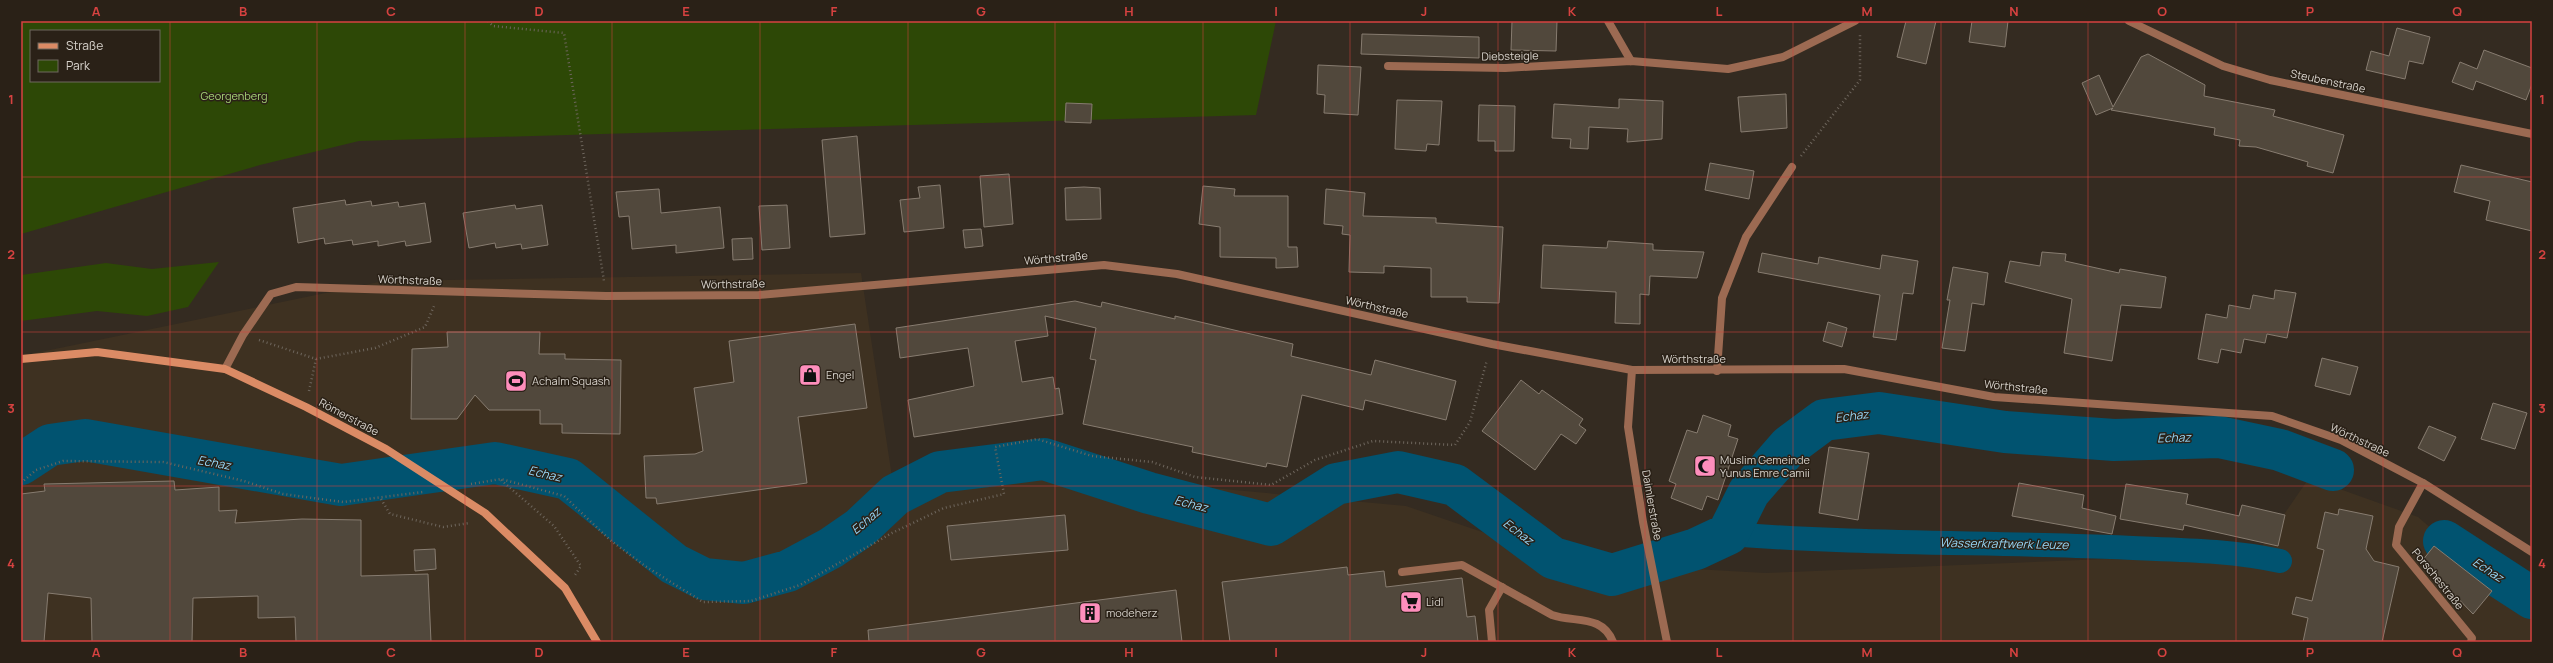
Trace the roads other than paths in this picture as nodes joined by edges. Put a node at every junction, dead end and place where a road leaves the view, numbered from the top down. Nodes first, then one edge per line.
1 (1608, 21) edge
2 (2129, 21) edge
3 (1858, 25) edge
4 (1631, 61) junction
5 (1388, 66) dead end
6 (2532, 134) edge
7 (1792, 167) road end
8 (21, 359) edge
9 (225, 369) junction
10 (1632, 370) junction
11 (1717, 371) junction
12 (2422, 486) junction
13 (2532, 552) edge
14 (1402, 572) dead end
15 (1502, 587) junction
16 (2473, 641) edge
17 (597, 642) edge
18 (1492, 642) edge
19 (1613, 642) edge
20 (1667, 642) edge

1 - 4 street
2 - 6 street, Steubenstraße
3 - 4 street, Diebsteigle
4 - 5 street, Diebsteigle
7 - 11 street
8 - 9 main road, Römerstraße
9 - 10 street, Wörthstraße
9 - 17 main road, Römerstraße
10 - 11 street, Wörthstraße
10 - 20 street, Daimlerstraße
11 - 12 street, Wörthstraße
12 - 13 street, Wörthstraße
12 - 16 street, Porschestraße
14 - 15 street
15 - 18 street
15 - 19 street

